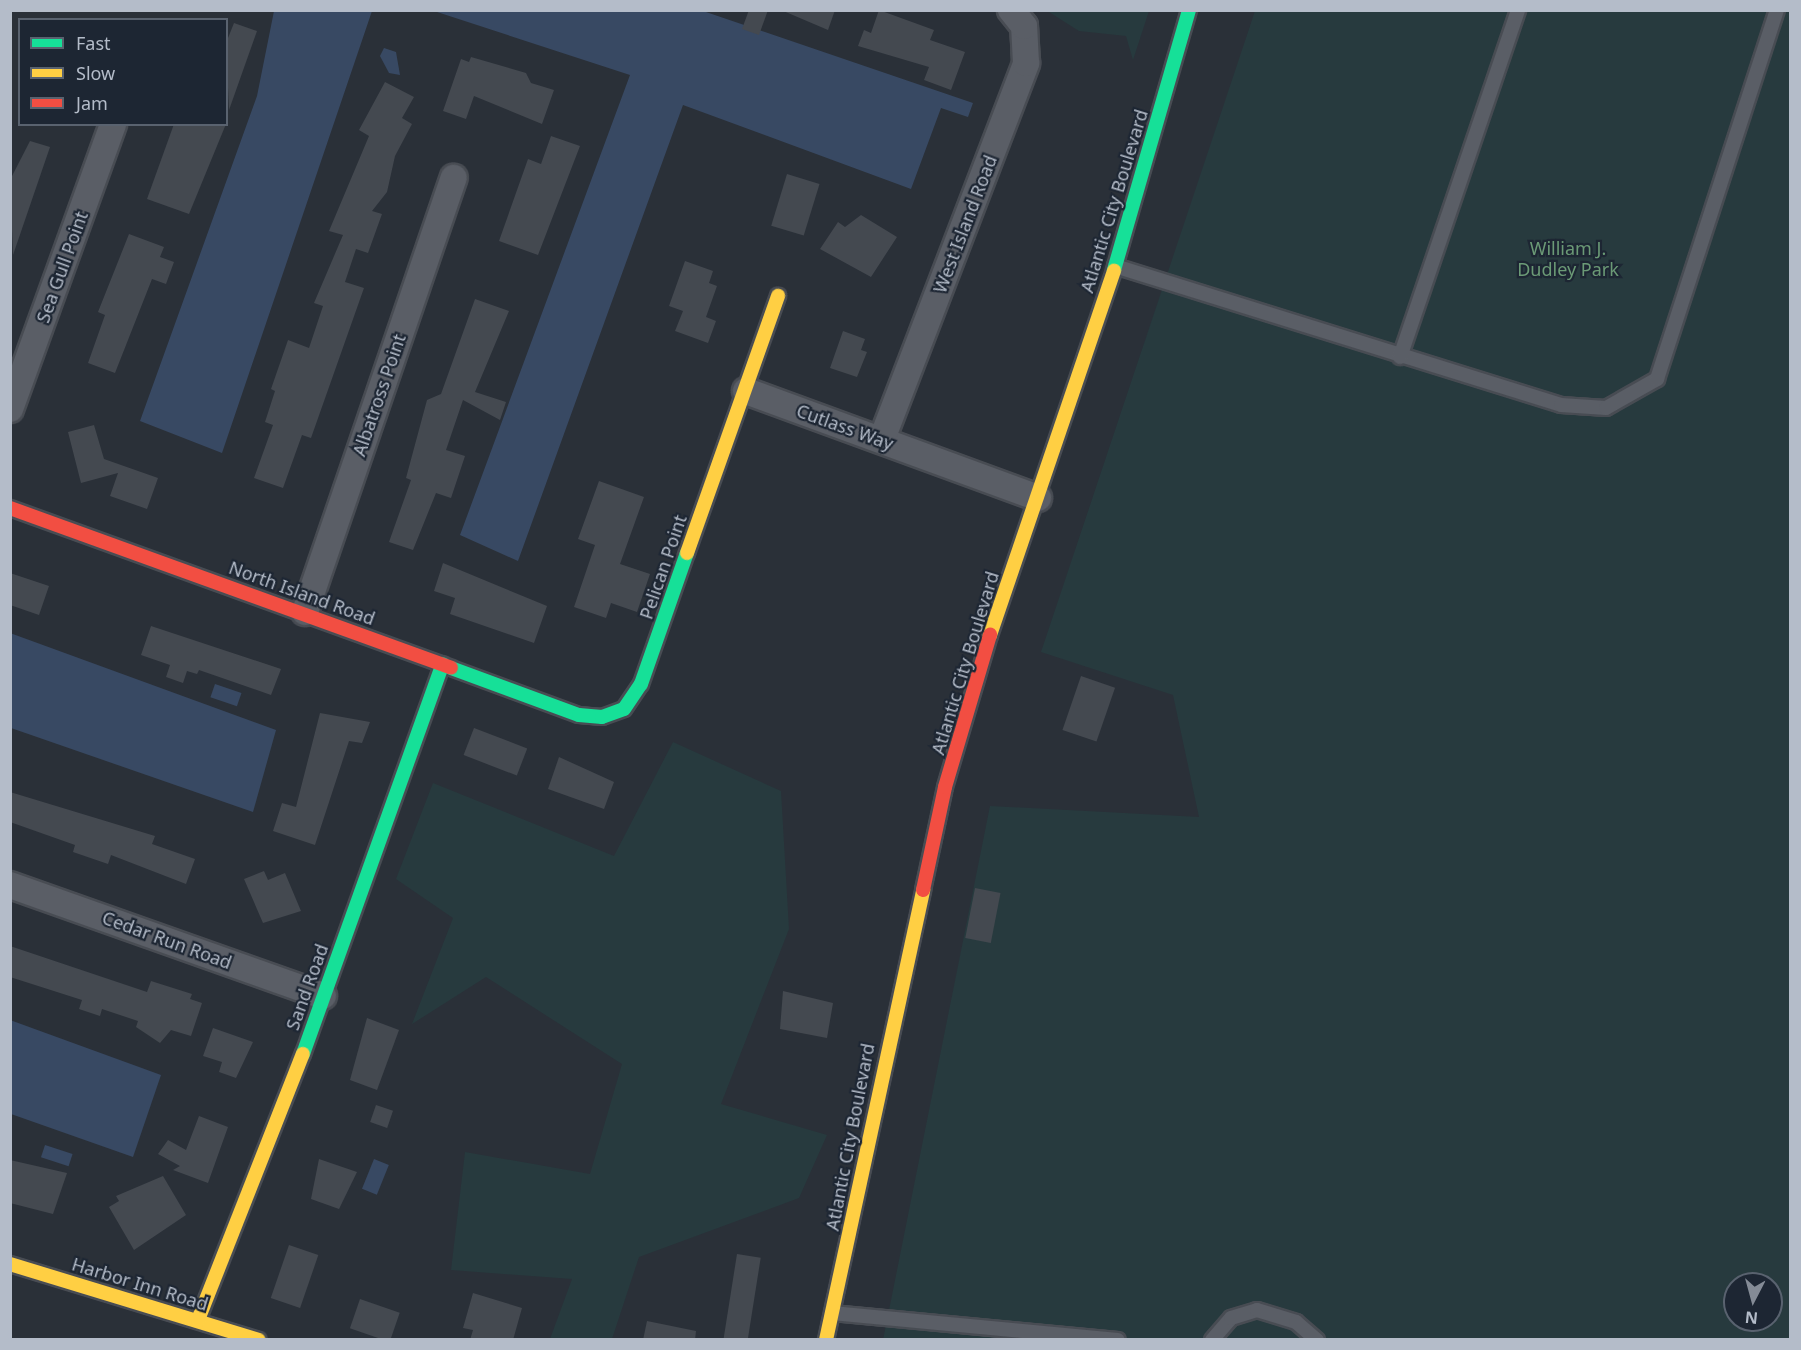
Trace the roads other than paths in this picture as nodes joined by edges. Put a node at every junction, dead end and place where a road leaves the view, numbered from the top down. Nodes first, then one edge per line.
1 (1011, 10) edge
2 (1189, 10) edge
3 (1518, 10) edge
4 (1777, 10) edge
5 (112, 126) edge
6 (454, 178) dead end
7 (1115, 266) junction
8 (778, 296) dead end
9 (1400, 357) junction
10 (746, 391) junction
11 (10, 409) edge
12 (882, 440) junction
13 (1038, 498) junction
14 (10, 508) edge
15 (305, 612) junction
16 (443, 664) junction
17 (579, 715) joint
18 (10, 885) edge
19 (323, 996) junction
20 (10, 1264) edge
21 (832, 1313) junction
22 (198, 1320) junction
23 (260, 1340) edge
24 (826, 1340) edge
25 (1118, 1340) edge
26 (1212, 1340) edge
27 (1317, 1340) edge

1 - 12 street, West Island Road
2 - 7 main road, Atlantic City Boulevard
3 - 9 lane
4 - 9 lane
5 - 11 street, Sea Gull Point
6 - 15 street, Albatross Point
7 - 9 lane
7 - 13 main road, Atlantic City Boulevard
8 - 10 main road
10 - 12 street, Cutlass Way
10 - 17 main road, Pelican Point
12 - 13 street, Cutlass Way
13 - 21 main road, Atlantic City Boulevard
14 - 15 main road, North Island Road
15 - 16 main road, North Island Road
16 - 17 main road, North Island Road
16 - 19 main road, Sand Road
18 - 19 street, Cedar Run Road
19 - 22 main road, Sand Road
20 - 22 main road, Harbor Inn Road
21 - 24 main road, Atlantic City Boulevard
21 - 25 lane
22 - 23 main road, Harbor Inn Road
26 - 27 lane

